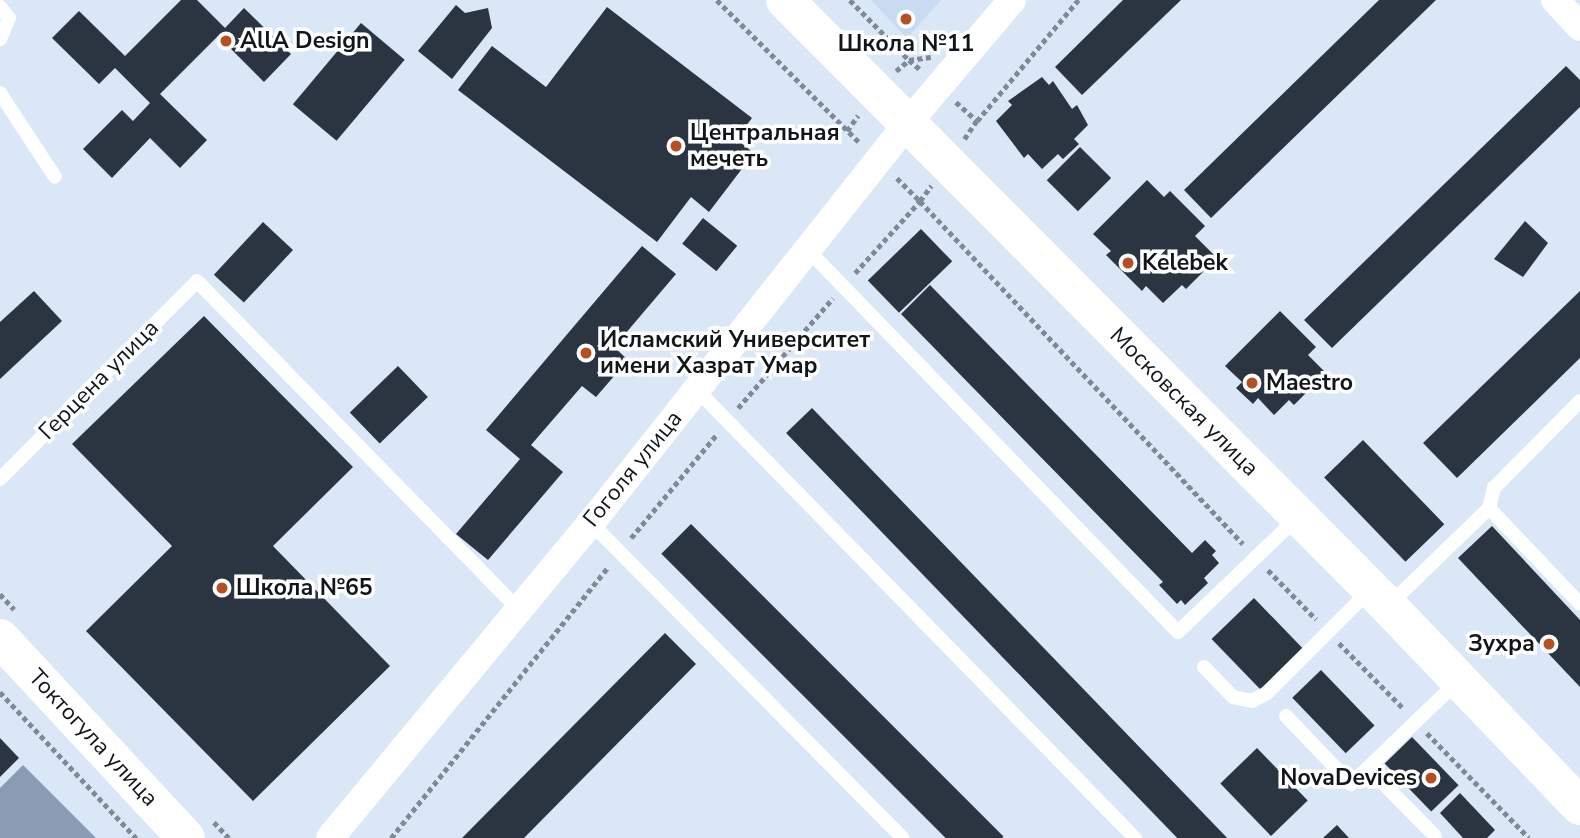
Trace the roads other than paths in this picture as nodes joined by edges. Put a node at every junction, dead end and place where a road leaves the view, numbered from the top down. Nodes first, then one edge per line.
1 (785, 0) edge
2 (1012, 0) edge
3 (1555, 0) edge
4 (0, 7) edge
5 (1580, 27) edge
6 (0, 39) edge
7 (0, 93) edge
8 (907, 124) junction
9 (55, 177) dead end
10 (807, 249) junction
11 (697, 390) junction
12 (1580, 401) edge
13 (0, 480) edge
14 (1489, 508) junction
15 (1299, 516) junction
16 (591, 523) junction
17 (1379, 597) junction
18 (1580, 604) edge
19 (519, 610) junction
20 (0, 638) edge
21 (1204, 667) dead end
22 (1460, 679) junction
23 (1286, 716) dead end
24 (1368, 768) junction
25 (1580, 806) edge
26 (1435, 836) dead end
27 (186, 838) edge
28 (330, 838) edge
29 (903, 838) edge
30 (1135, 838) edge

1 - 8 street, Московская улица
2 - 8 street, Гоголя улица
3 - 5 street
4 - 6 lane
7 - 9 lane
8 - 10 street, Гоголя улица
8 - 15 street, Московская улица
10 - 11 street, Гоголя улица
10 - 15 lane
11 - 16 street, Гоголя улица
11 - 30 lane
12 - 14 lane
13 - 19 lane, Герцена улица
14 - 17 lane
14 - 18 lane
15 - 17 street, Московская улица
16 - 19 street, Гоголя улица
16 - 29 lane
17 - 21 lane
17 - 22 street, Московская улица
19 - 28 street, Гоголя улица
20 - 27 street, Токтогула улица
22 - 24 lane
22 - 25 street, Московская улица
23 - 24 lane
24 - 26 lane

